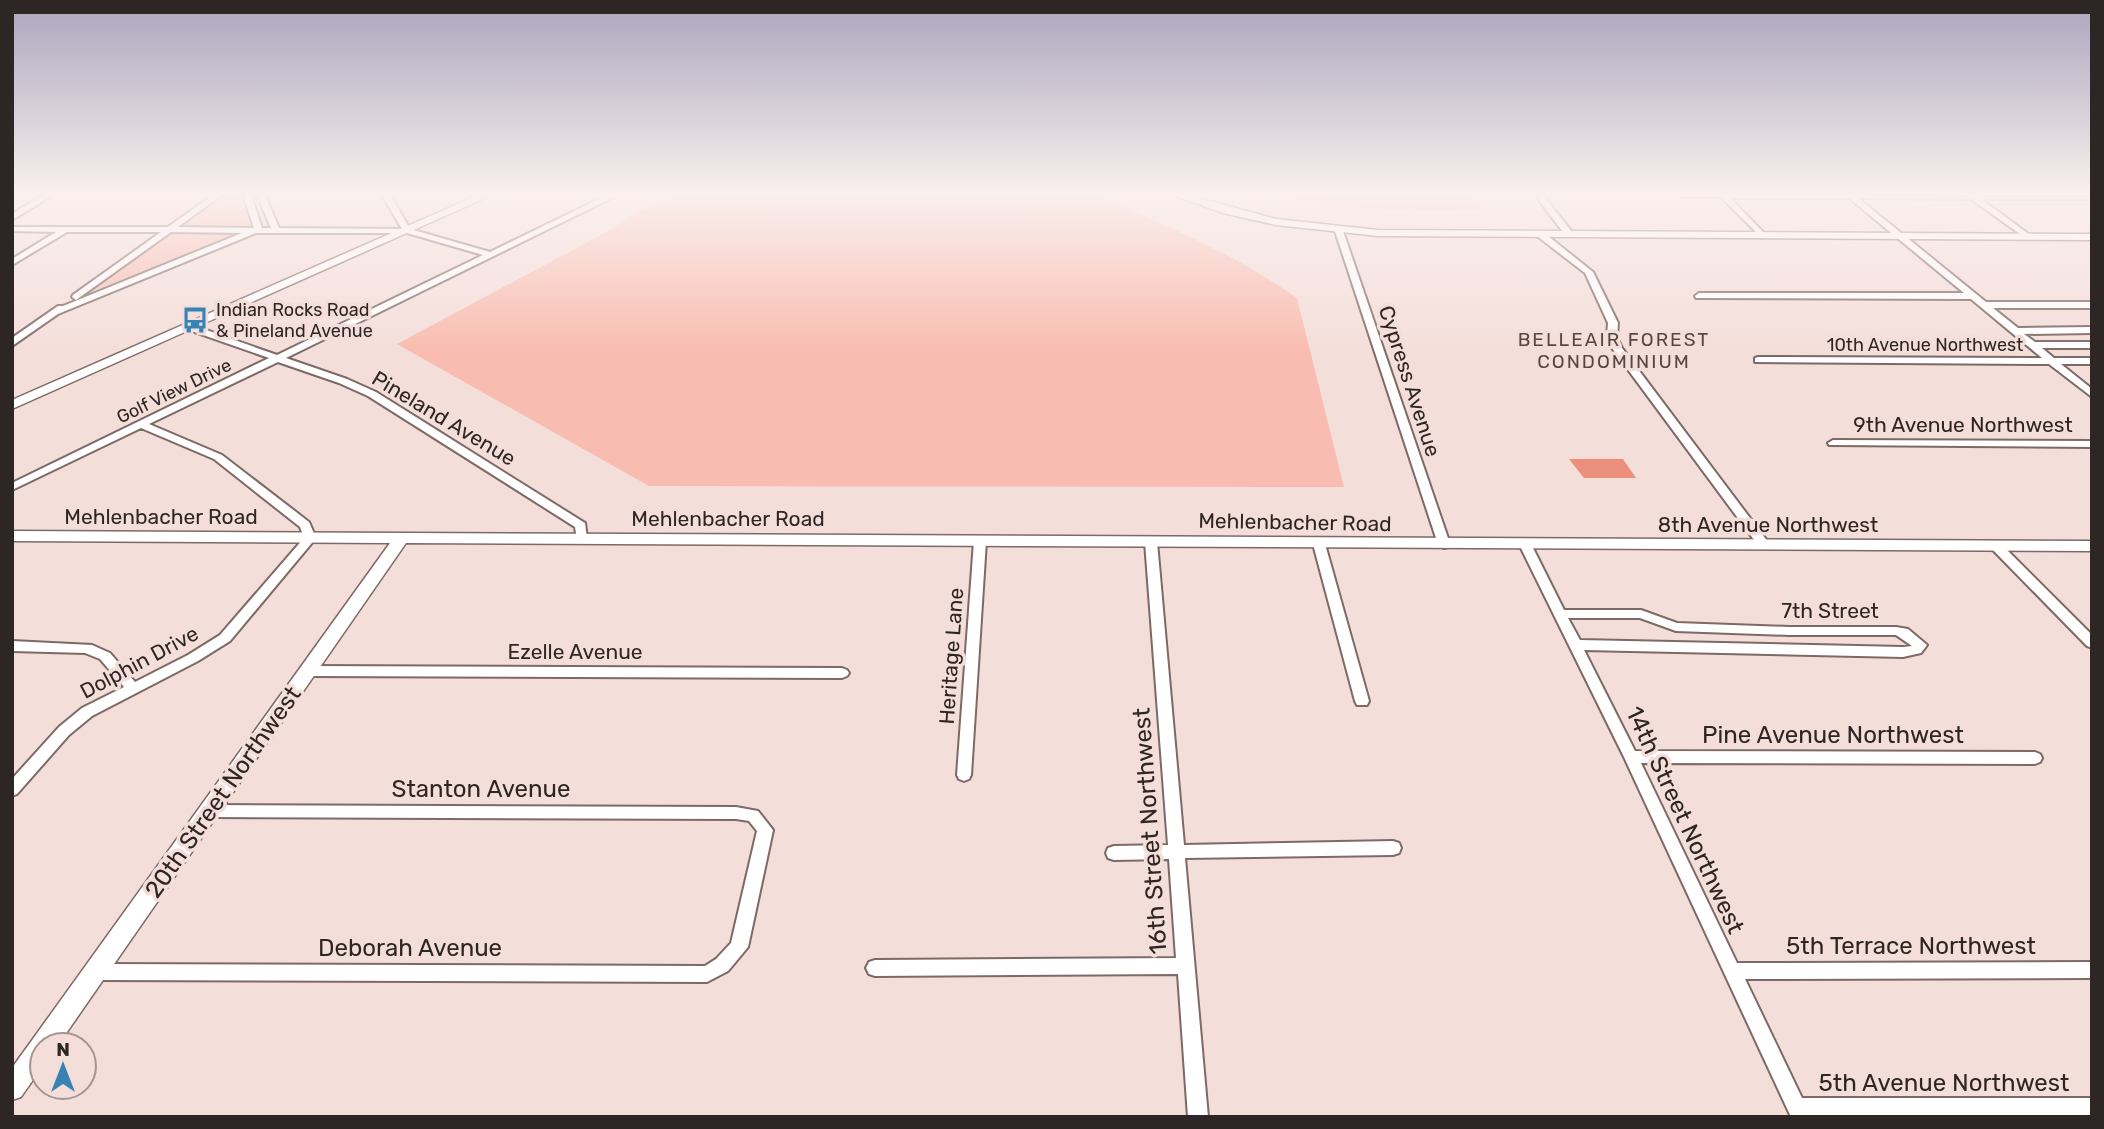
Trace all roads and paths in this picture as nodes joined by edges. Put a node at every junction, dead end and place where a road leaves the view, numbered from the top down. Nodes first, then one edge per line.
1 (36, 248) edge
2 (144, 248) edge
3 (213, 248) edge
4 (369, 248) edge
5 (465, 248) edge
6 (506, 248) edge
7 (1345, 248) edge
8 (1557, 248) edge
9 (1912, 248) edge
10 (491, 255) junction
11 (12, 263) edge
12 (1699, 296) dead end
13 (1975, 296) junction
14 (1986, 305) junction
15 (2092, 305) edge
16 (56, 312) junction
17 (189, 327) junction
18 (2092, 330) edge
19 (2017, 331) junction
20 (12, 343) edge
21 (2033, 345) junction
22 (2092, 345) edge
23 (279, 358) junction
24 (1758, 360) dead end
25 (2053, 361) junction
26 (2092, 361) edge
27 (2092, 394) edge
28 (12, 405) edge
29 (142, 425) junction
30 (1833, 443) dead end
31 (2092, 444) edge
32 (12, 487) edge
33 (12, 536) edge
34 (310, 538) junction
35 (401, 538) junction
36 (581, 538) junction
37 (980, 541) junction
38 (1151, 542) junction
39 (1318, 544) junction
40 (1444, 544) junction
41 (1525, 544) junction
42 (1764, 545) junction
43 (1996, 546) junction
44 (2092, 547) edge
45 (1561, 614) junction
46 (2092, 643) edge
47 (1576, 645) junction
48 (12, 646) edge
49 (307, 671) junction
50 (842, 673) dead end
51 (132, 688) junction
52 (1362, 701) dead end
53 (1631, 757) junction
54 (2035, 758) dead end
55 (964, 775) dead end
56 (12, 790) edge
57 (209, 811) junction
58 (1392, 848) dead end
59 (1174, 852) junction
60 (1114, 853) dead end
61 (722, 965) joint
62 (1184, 966) junction
63 (875, 968) dead end
64 (2092, 970) edge
65 (1731, 971) junction
66 (97, 972) junction
67 (54, 1031) edge
68 (28, 1066) edge
69 (12, 1088) edge
70 (2092, 1108) edge
71 (1799, 1112) edge
72 (1198, 1117) edge

1 - 11 street
2 - 16 street
3 - 16 street
4 - 17 street
5 - 10 street
6 - 10 street, Golf View Drive
7 - 40 street, Cypress Avenue
8 - 42 street
9 - 13 street
10 - 23 street, Golf View Drive
12 - 13 street
13 - 14 street
14 - 15 street
14 - 19 street
16 - 20 street
17 - 23 street, Pineland Avenue
17 - 28 street
18 - 19 street
19 - 21 street
21 - 22 street
21 - 25 street
23 - 29 street, Golf View Drive
23 - 36 street, Pineland Avenue
24 - 25 street, 10th Avenue Northwest
25 - 26 street, 10th Avenue Northwest
25 - 27 street
29 - 32 street, Golf View Drive
29 - 34 street
30 - 31 street, 9th Avenue Northwest
33 - 34 street, Mehlenbacher Road
34 - 35 street, Mehlenbacher Road
34 - 51 street, Dolphin Drive
35 - 36 street, Mehlenbacher Road
35 - 49 street, 20th Street Northwest
36 - 37 street, Mehlenbacher Road
37 - 38 street, Mehlenbacher Road
37 - 55 street, Heritage Lane
38 - 39 street, Mehlenbacher Road
38 - 59 street, 16th Street Northwest
39 - 40 street, Mehlenbacher Road
39 - 52 street
40 - 41 street, 8th Avenue Northwest
41 - 42 street, 8th Avenue Northwest
41 - 45 street, 14th Street Northwest
42 - 43 street, 8th Avenue Northwest
43 - 44 street, 8th Avenue Northwest
43 - 46 street
45 - 47 street, 14th Street Northwest
45 - 47 street, 7th Street
47 - 53 street, 14th Street Northwest
48 - 51 street
49 - 50 street, Ezelle Avenue
49 - 57 street, 20th Street Northwest
51 - 56 street, Dolphin Drive
53 - 54 street, Pine Avenue Northwest
53 - 65 street, 14th Street Northwest
57 - 61 street, Stanton Avenue
57 - 66 street, 20th Street Northwest
58 - 59 street
59 - 60 street
59 - 62 street, 16th Street Northwest
61 - 66 street, Deborah Avenue
62 - 63 street
62 - 72 street, 16th Street Northwest
64 - 65 street, 5th Terrace Northwest
65 - 71 street, 14th Street Northwest
66 - 67 street, 20th Street Northwest
68 - 69 street, 20th Street Northwest
70 - 71 street, 5th Avenue Northwest

